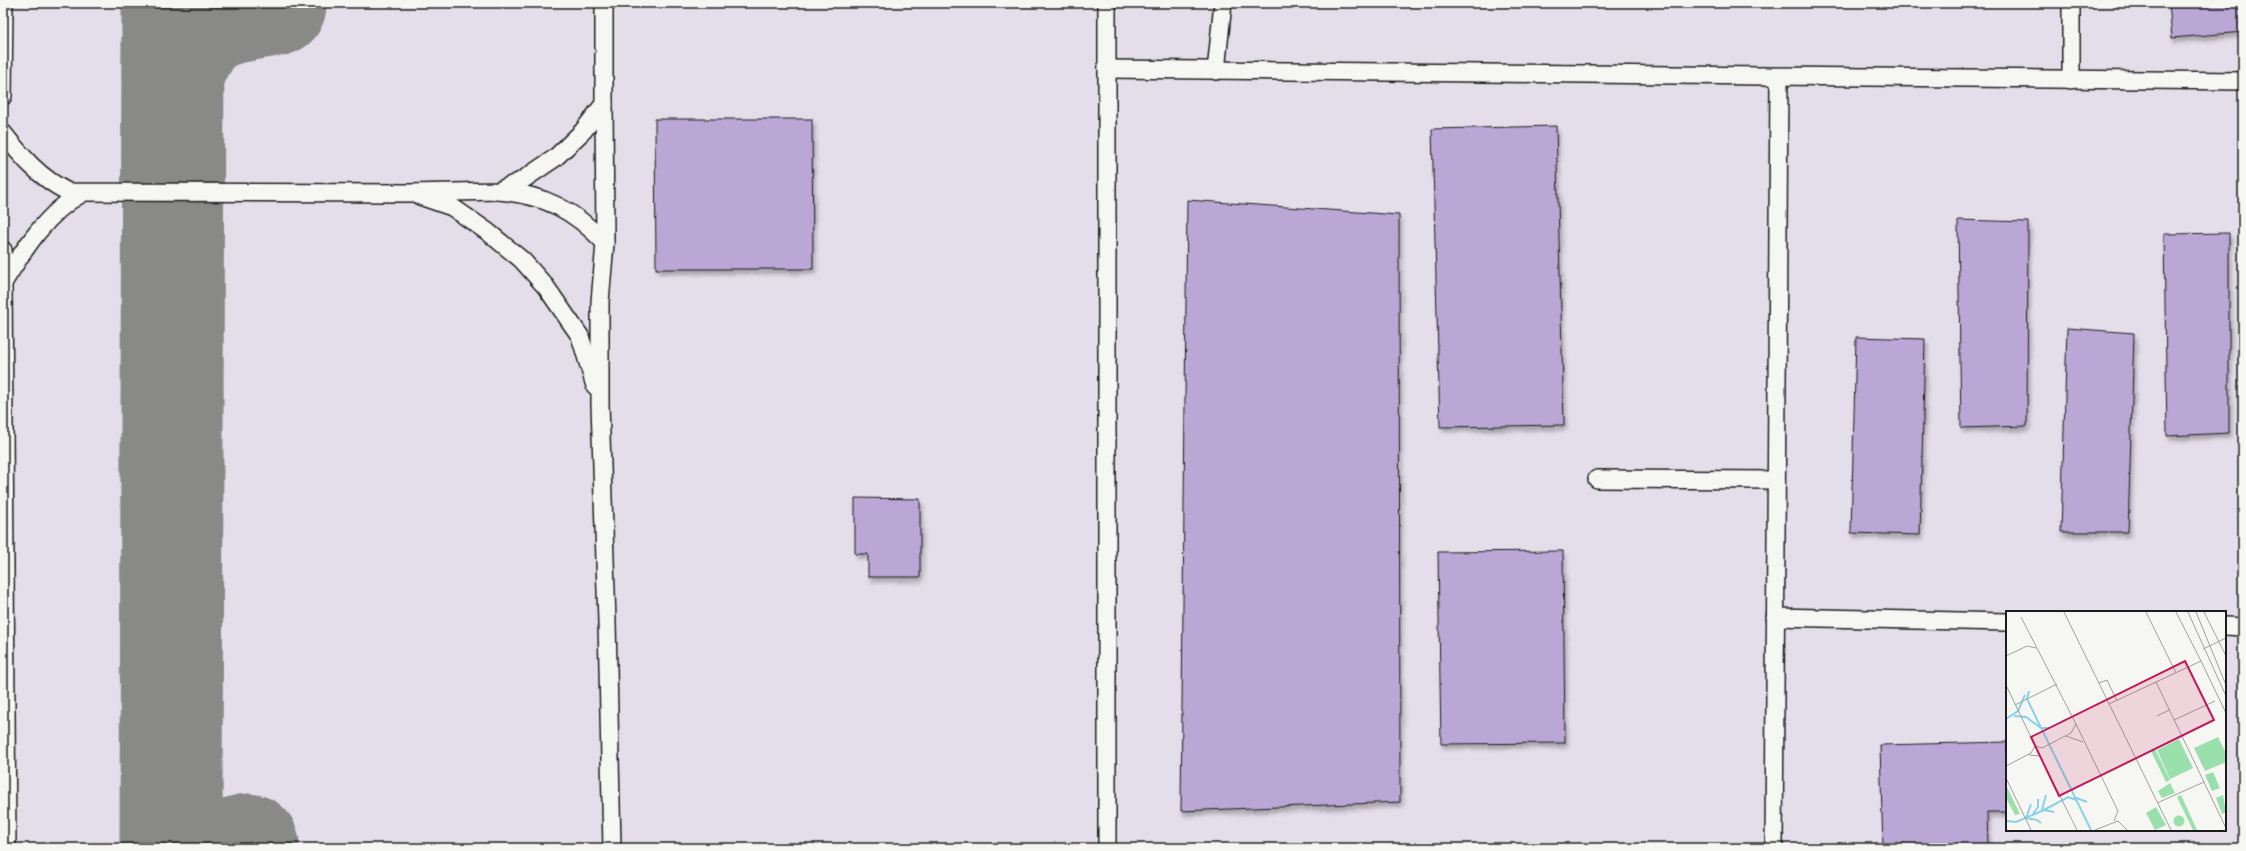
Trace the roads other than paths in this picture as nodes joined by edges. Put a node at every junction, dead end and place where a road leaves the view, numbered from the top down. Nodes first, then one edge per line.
1 (4, 3) edge
2 (604, 3) edge
3 (1107, 3) edge
4 (1222, 3) edge
5 (2071, 3) edge
6 (1107, 69) junction
7 (1216, 71) junction
8 (1779, 78) junction
9 (2071, 80) junction
10 (2243, 81) edge
11 (3, 96) edge
12 (604, 104) junction
13 (3, 133) edge
14 (498, 191) junction
15 (410, 193) junction
16 (81, 194) junction
17 (605, 244) junction
18 (3, 250) edge
19 (3, 283) edge
20 (600, 404) junction
21 (1597, 479) dead end
22 (1776, 480) junction
23 (1775, 617) junction
24 (2006, 622) edge
25 (2226, 626) edge
26 (2243, 627) edge
27 (8, 848) edge
28 (612, 848) edge
29 (1107, 848) edge
30 (1774, 848) edge

1 - 11 lane
2 - 12 lane
3 - 6 lane
4 - 7 lane
5 - 9 lane
6 - 7 lane
6 - 29 lane
7 - 8 lane
8 - 9 lane
8 - 22 lane
9 - 10 lane
12 - 14 lane
12 - 17 lane
13 - 16 lane
14 - 15 lane
14 - 17 lane
15 - 16 lane
15 - 20 lane
16 - 19 lane
17 - 20 lane
18 - 19 lane
19 - 27 lane
20 - 28 lane
21 - 22 lane
22 - 23 lane
23 - 24 lane
23 - 30 lane
25 - 26 lane

